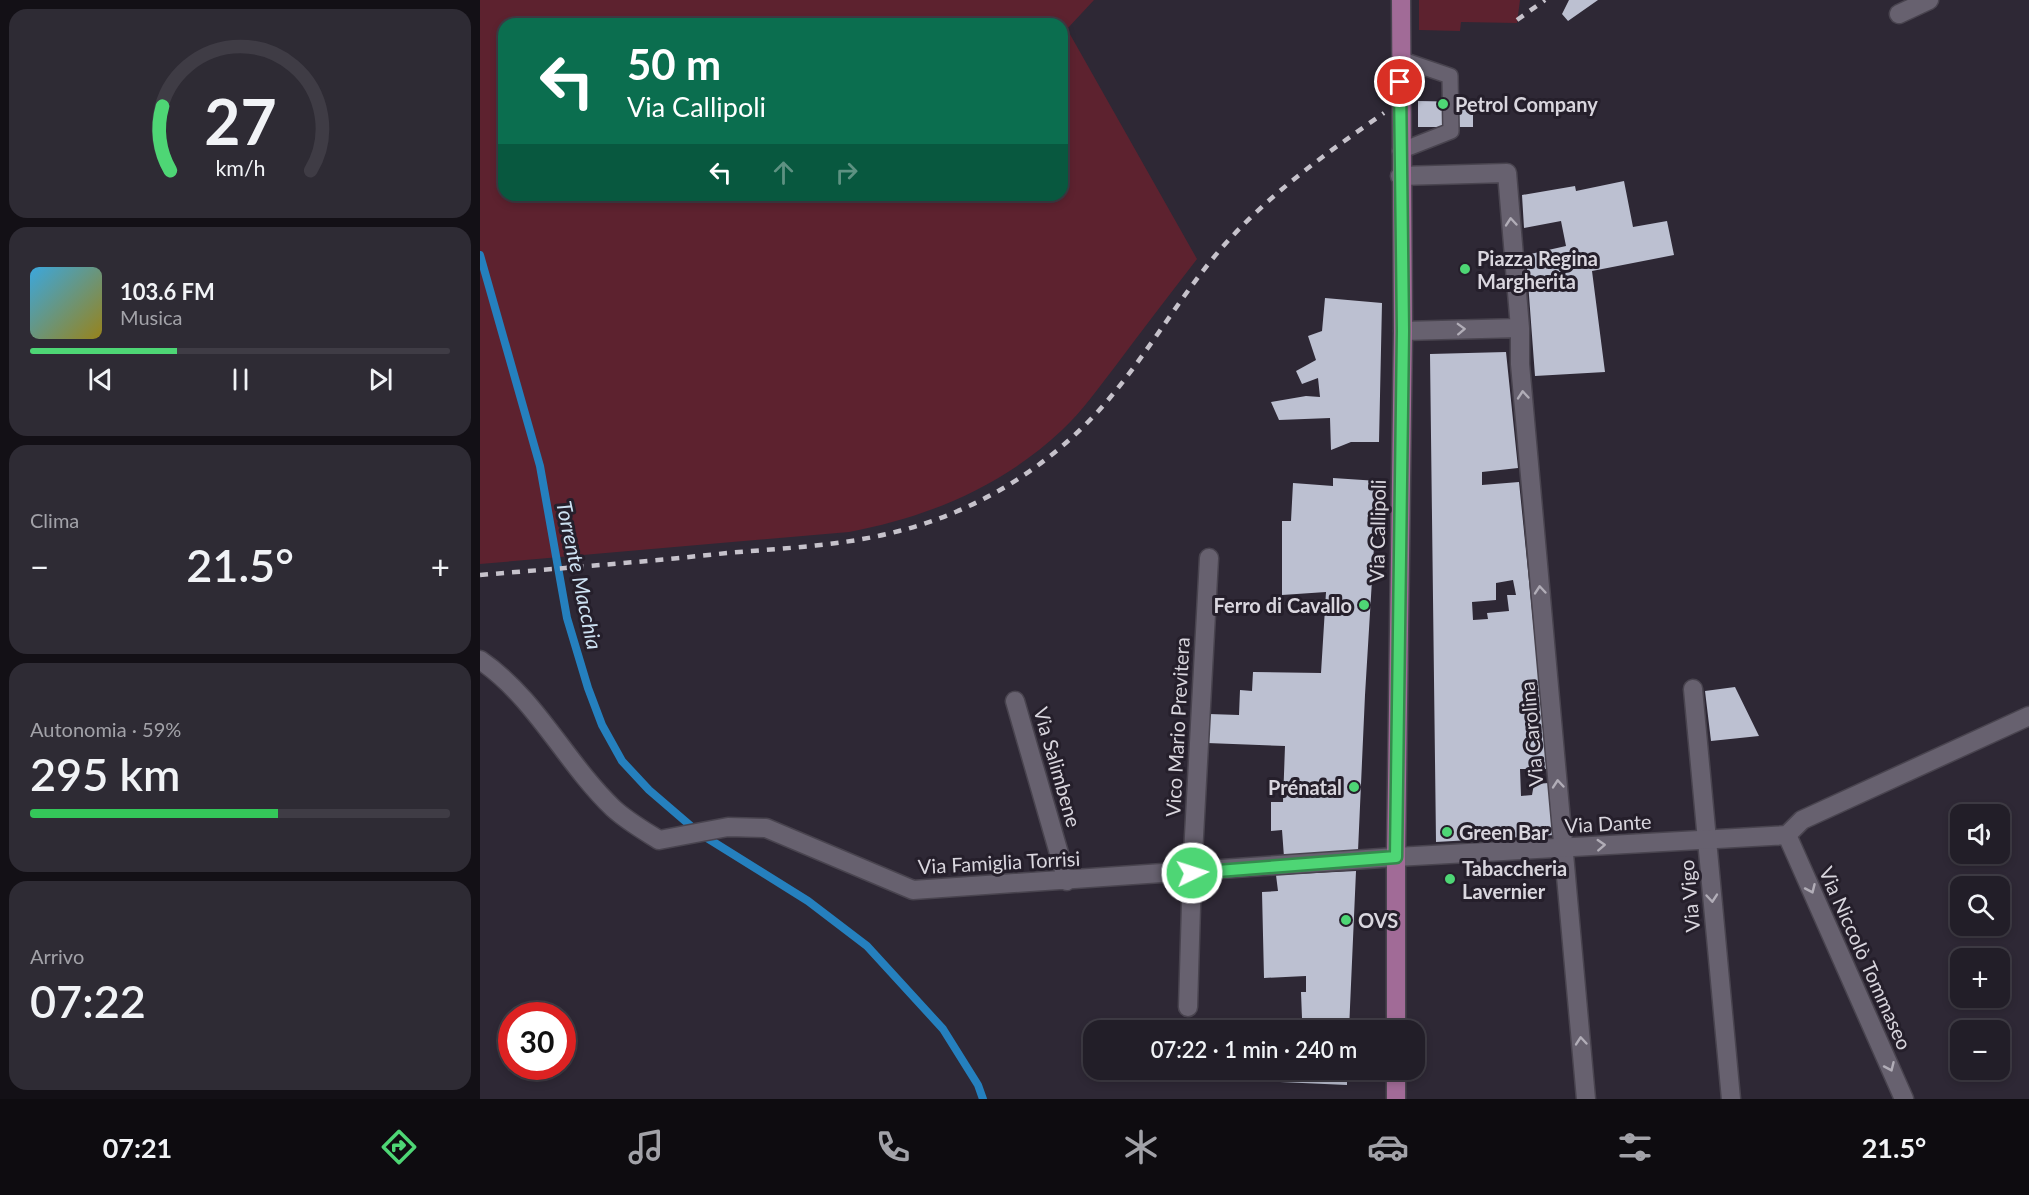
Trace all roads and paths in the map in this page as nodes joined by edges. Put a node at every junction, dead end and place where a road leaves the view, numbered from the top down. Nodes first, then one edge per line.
1 (1401, 0) edge
2 (1929, 0) edge
3 (1899, 14) dead end
4 (1401, 59) junction
5 (1400, 151) junction
6 (1400, 176) junction
7 (1520, 328) junction
8 (1403, 331) junction
9 (1209, 558) dead end
10 (480, 660) edge
11 (1693, 688) dead end
12 (1015, 701) dead end
13 (2029, 716) edge
14 (1787, 835) junction
15 (1707, 840) junction
16 (1564, 848) junction
17 (1396, 857) junction
18 (1192, 873) junction
19 (1067, 881) junction
20 (1188, 1007) dead end
21 (1396, 1020) edge
22 (1396, 1080) edge
23 (1396, 1099) edge
24 (1586, 1099) edge
25 (1731, 1099) edge
26 (1904, 1099) edge

1 - 4 main road, Via Callipoli
2 - 3 street
4 - 5 main road, Via Callipoli
4 - 5 lane
5 - 6 main road, Via Callipoli
7 -> 6 street, Via Carolina
6 - 8 main road, Via Callipoli
8 -> 7 street
16 -> 7 street, Via Carolina
8 - 17 main road, Via Callipoli
9 - 18 street, Vico Mario Previtera
10 - 19 street, Via Famiglia Torrisi
11 - 15 street, Via Vigo
12 - 19 street, Via Salimbene
13 - 14 street
14 - 15 street, Via Dante
14 -> 26 street, Via Niccolò Tommaseo
16 -> 15 street, Via Dante
15 -> 25 street, Via Vigo
16 - 17 street, Via Dante
24 -> 16 street, Via Carolina
17 - 18 street, Via Famiglia Torrisi
17 - 21 main road, Via Callipoli
18 - 19 street, Via Famiglia Torrisi
18 - 20 street, Vico Mario Previtera
22 - 23 main road

